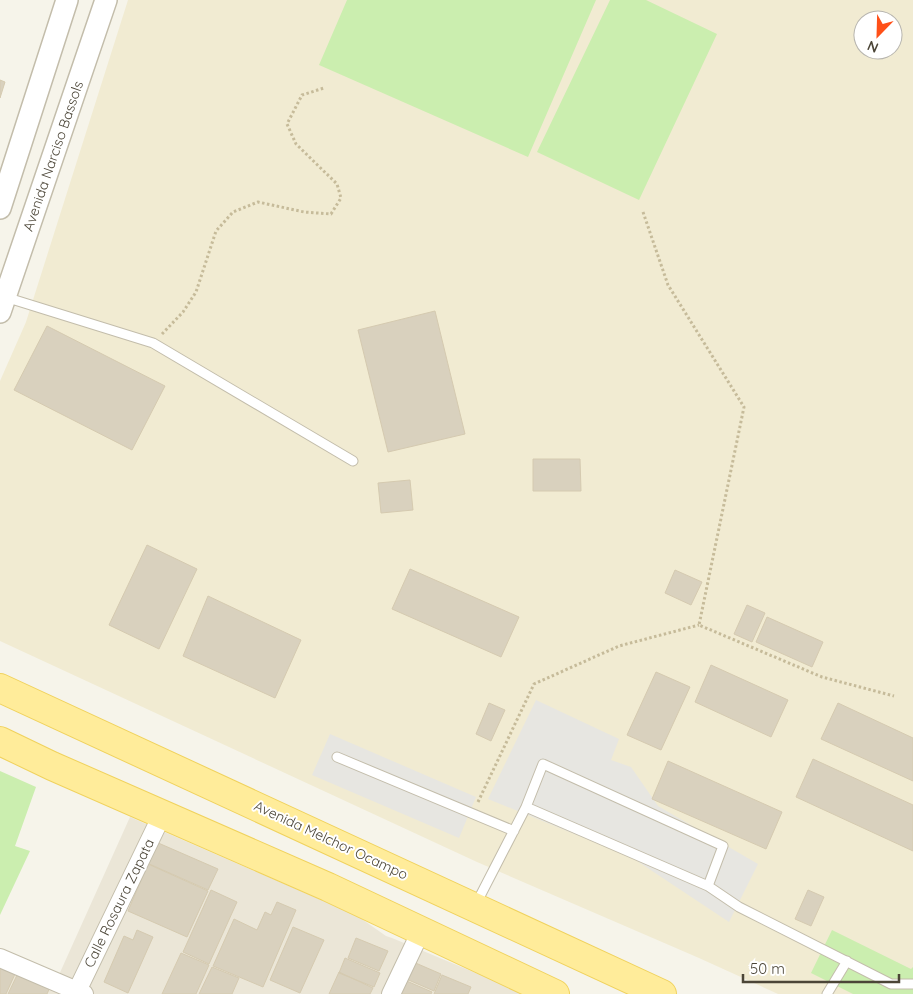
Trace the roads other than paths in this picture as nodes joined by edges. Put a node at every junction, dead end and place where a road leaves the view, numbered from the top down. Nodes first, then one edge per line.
1 (67, 0) edge
2 (101, 1) edge
3 (0, 208) edge
4 (2, 304) edge
5 (353, 461) dead end
6 (0, 688) edge
7 (0, 741) edge
8 (337, 757) dead end
9 (526, 807) junction
10 (162, 815) junction
11 (514, 831) junction
12 (346, 848) junction
13 (708, 886) junction
14 (328, 887) junction
15 (475, 907) junction
16 (421, 931) junction
17 (0, 958) edge
18 (847, 961) junction
19 (913, 984) edge
20 (80, 992) edge
21 (392, 994) edge
22 (555, 994) edge
23 (662, 994) edge
24 (827, 994) edge

1 - 3 street
2 - 4 street, Avenida Narciso Bassols
4 - 5 lane
6 - 12 main road, Avenida Melchor Ocampo
7 - 10 main road
8 - 11 lane
9 - 11 lane
9 - 13 lane
9 - 13 lane
10 - 14 main road
10 - 20 street, Calle Rosaura Zapata
11 - 15 lane
12 - 14 main road
12 - 15 main road, Avenida Melchor Ocampo
13 - 18 lane
14 - 16 main road
15 - 23 main road, Avenida Melchor Ocampo
16 - 21 street
16 - 22 main road
17 - 20 street
18 - 19 lane
18 - 24 lane

